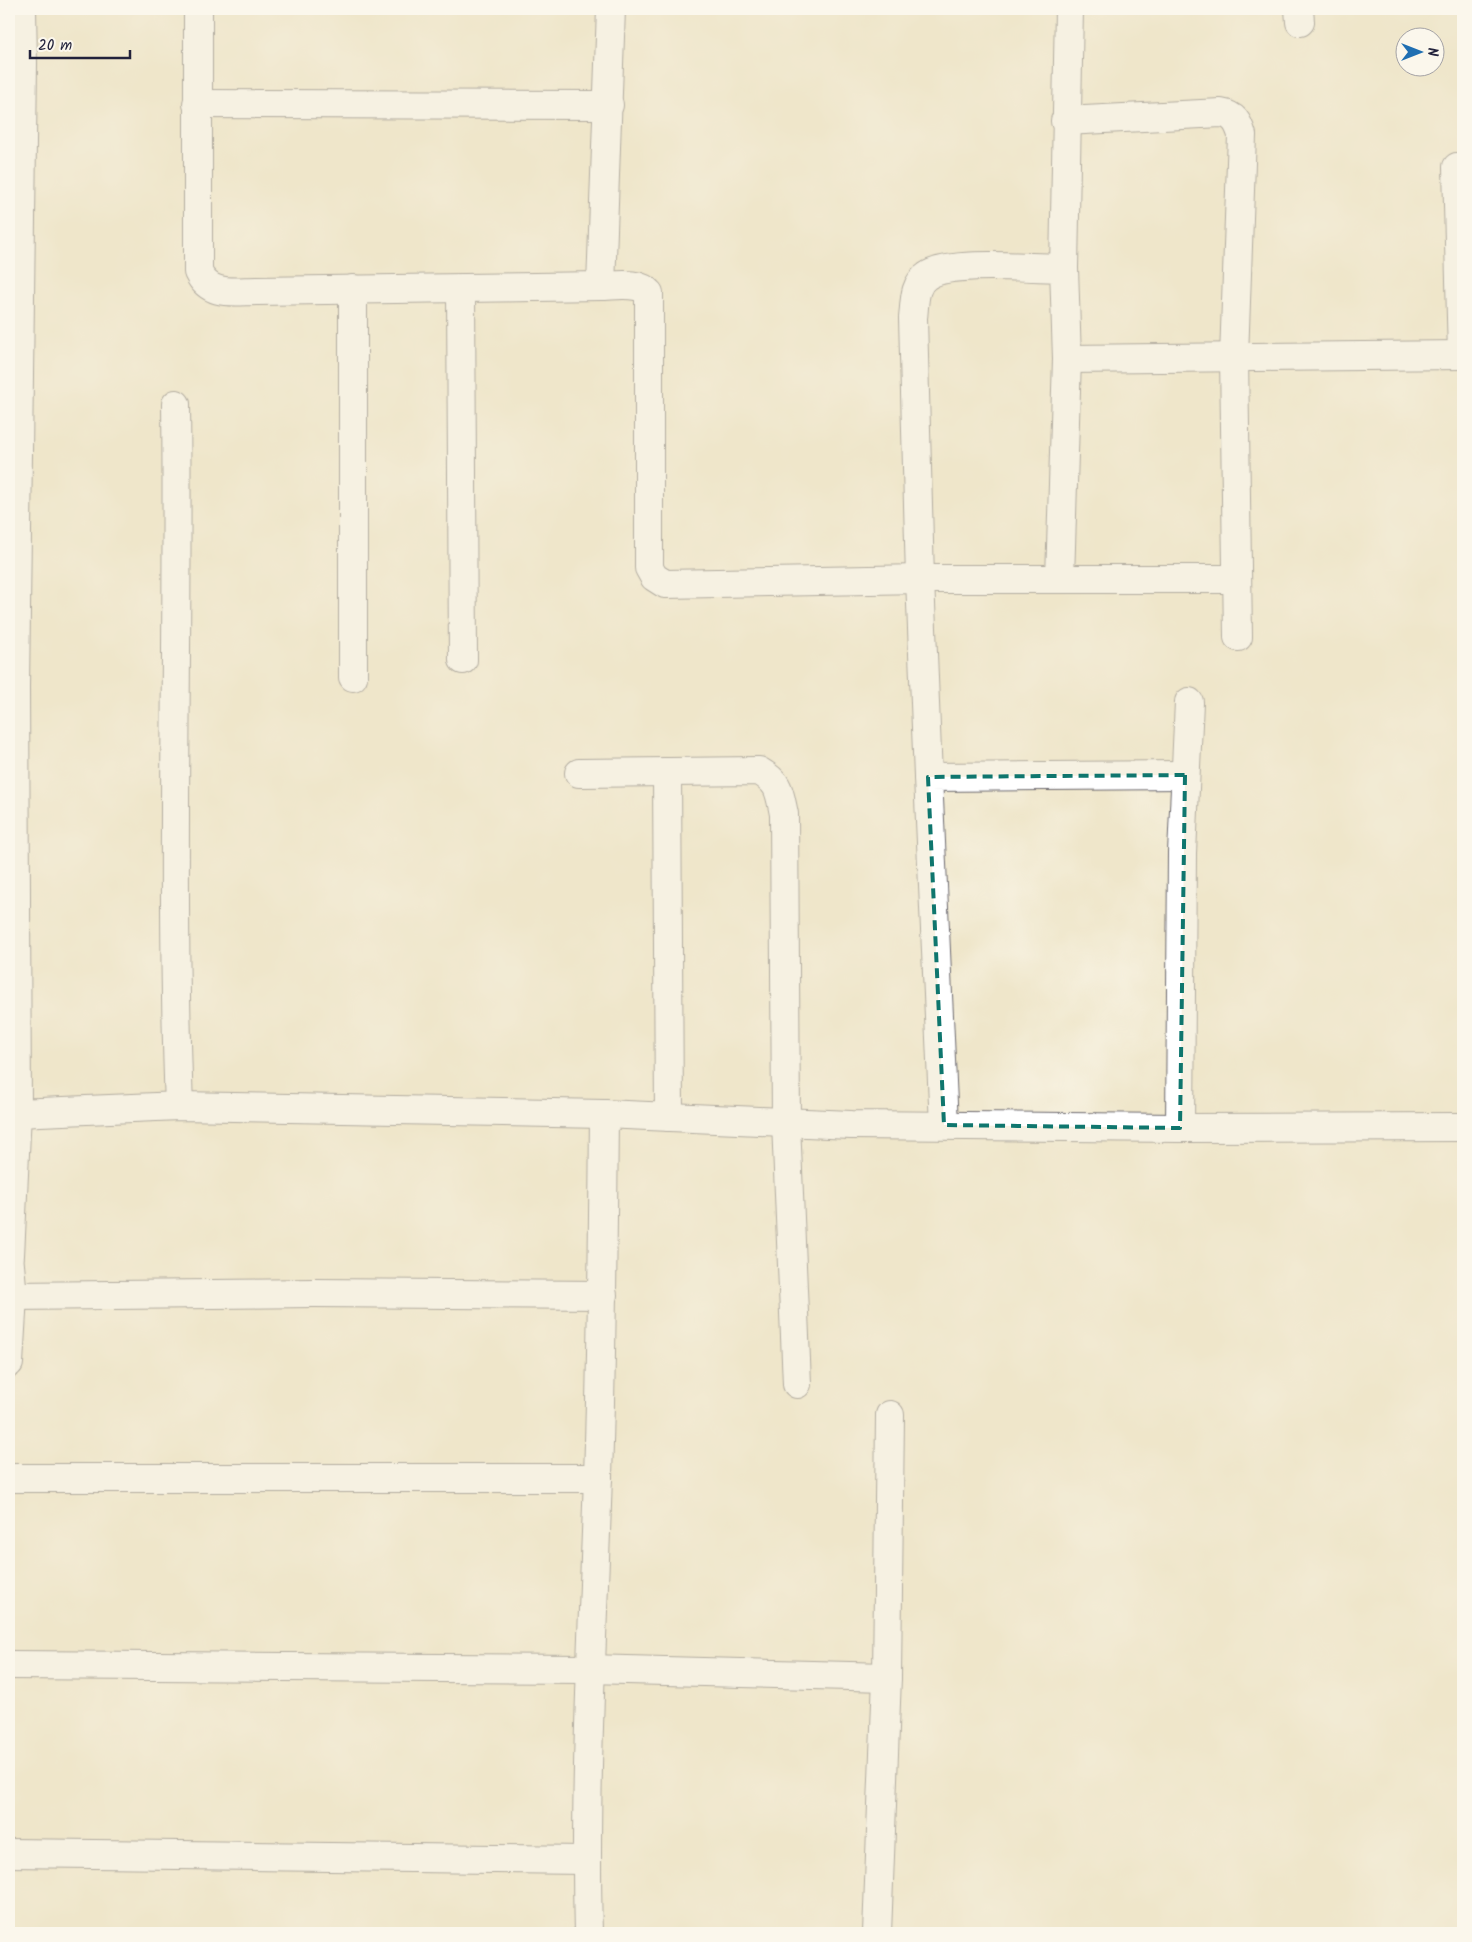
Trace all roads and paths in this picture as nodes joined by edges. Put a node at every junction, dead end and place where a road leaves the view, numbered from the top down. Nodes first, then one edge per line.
1 (22, 9) edge
2 (198, 9) edge
3 (611, 9) edge
4 (1069, 9) edge
5 (197, 104) junction
6 (609, 105) junction
7 (1065, 120) junction
8 (1457, 167) dead end
9 (1064, 268) junction
10 (602, 286) junction
11 (353, 289) junction
12 (461, 289) junction
13 (1463, 355) edge
14 (1234, 357) junction
15 (1067, 359) junction
16 (13, 365) edge
17 (176, 404) dead end
18 (12, 554) edge
19 (1060, 578) junction
20 (920, 579) junction
21 (1237, 579) junction
22 (1238, 637) dead end
23 (463, 660) dead end
24 (353, 677) dead end
25 (1189, 702) dead end
26 (666, 772) junction
27 (579, 773) dead end
28 (1185, 775) junction
29 (928, 777) junction
30 (178, 1106) junction
31 (17, 1113) junction
32 (604, 1114) junction
33 (669, 1117) junction
34 (786, 1122) junction
35 (944, 1125) junction
36 (1463, 1127) edge
37 (1180, 1128) junction
38 (10, 1255) edge
39 (602, 1295) junction
40 (13, 1296) junction
41 (9, 1364) edge
42 (797, 1384) dead end
43 (890, 1415) dead end
44 (9, 1478) edge
45 (598, 1478) junction
46 (9, 1665) edge
47 (589, 1669) junction
48 (887, 1676) junction
49 (9, 1853) edge
50 (586, 1860) junction
51 (588, 1933) edge
52 (876, 1933) edge

1 - 16 street
2 - 5 street
3 - 6 street
4 - 7 street
5 - 6 street
5 - 11 street
6 - 10 street
7 - 9 street
7 - 14 street
8 - 13 street
9 - 15 street
9 - 20 street
10 - 12 street
10 - 20 street
11 - 12 street
11 - 24 street
12 - 23 street
13 - 14 street
14 - 15 street
14 - 21 street
15 - 19 street
16 - 18 street
17 - 30 street
18 - 31 street
19 - 20 street
19 - 21 street
20 - 29 street
21 - 22 street
25 - 28 street
26 - 27 street
26 - 33 street
26 - 34 street
28 - 29 street
28 - 37 street
29 - 35 street
30 - 31 street
30 - 32 street
31 - 38 street
32 - 33 street
32 - 39 street
33 - 34 street
34 - 35 street
34 - 42 street
35 - 37 street
36 - 37 street
38 - 40 street
39 - 40 street
39 - 45 street
40 - 41 street
43 - 48 street
44 - 45 street
45 - 47 street
46 - 47 street
47 - 48 street
47 - 50 street
48 - 52 street
49 - 50 street
50 - 51 street

